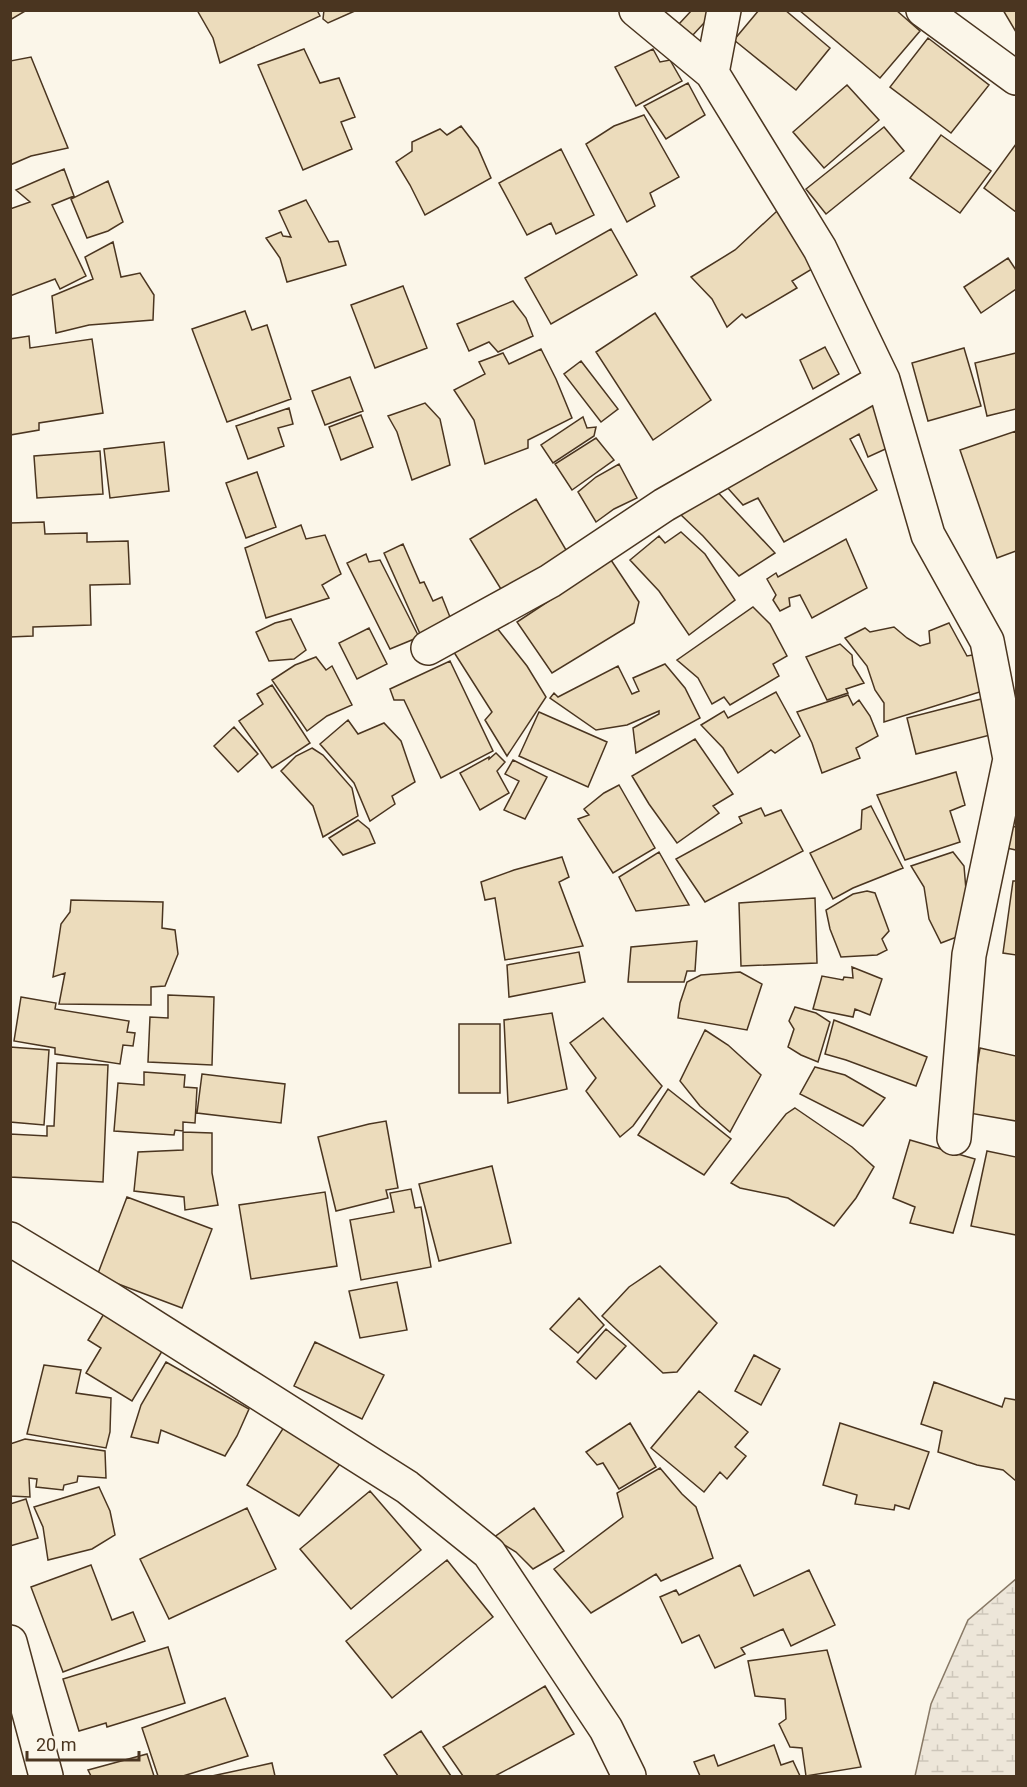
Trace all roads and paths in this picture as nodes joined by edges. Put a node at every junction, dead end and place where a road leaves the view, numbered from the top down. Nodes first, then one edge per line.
1 (636, 10) edge
2 (724, 10) edge
3 (923, 10) edge
4 (712, 73) junction
5 (1017, 78) edge
6 (884, 380) junction
7 (428, 648) dead end
8 (954, 1138) dead end
9 (10, 1239) edge
10 (10, 1642) edge
11 (36, 1776) edge
12 (41, 1776) edge
13 (46, 1776) edge
14 (628, 1776) edge

1 - 4 street
2 - 4 street
3 - 5 street
4 - 6 street
6 - 7 street
6 - 8 street
9 - 14 street
10 - 13 street
11 - 12 street

